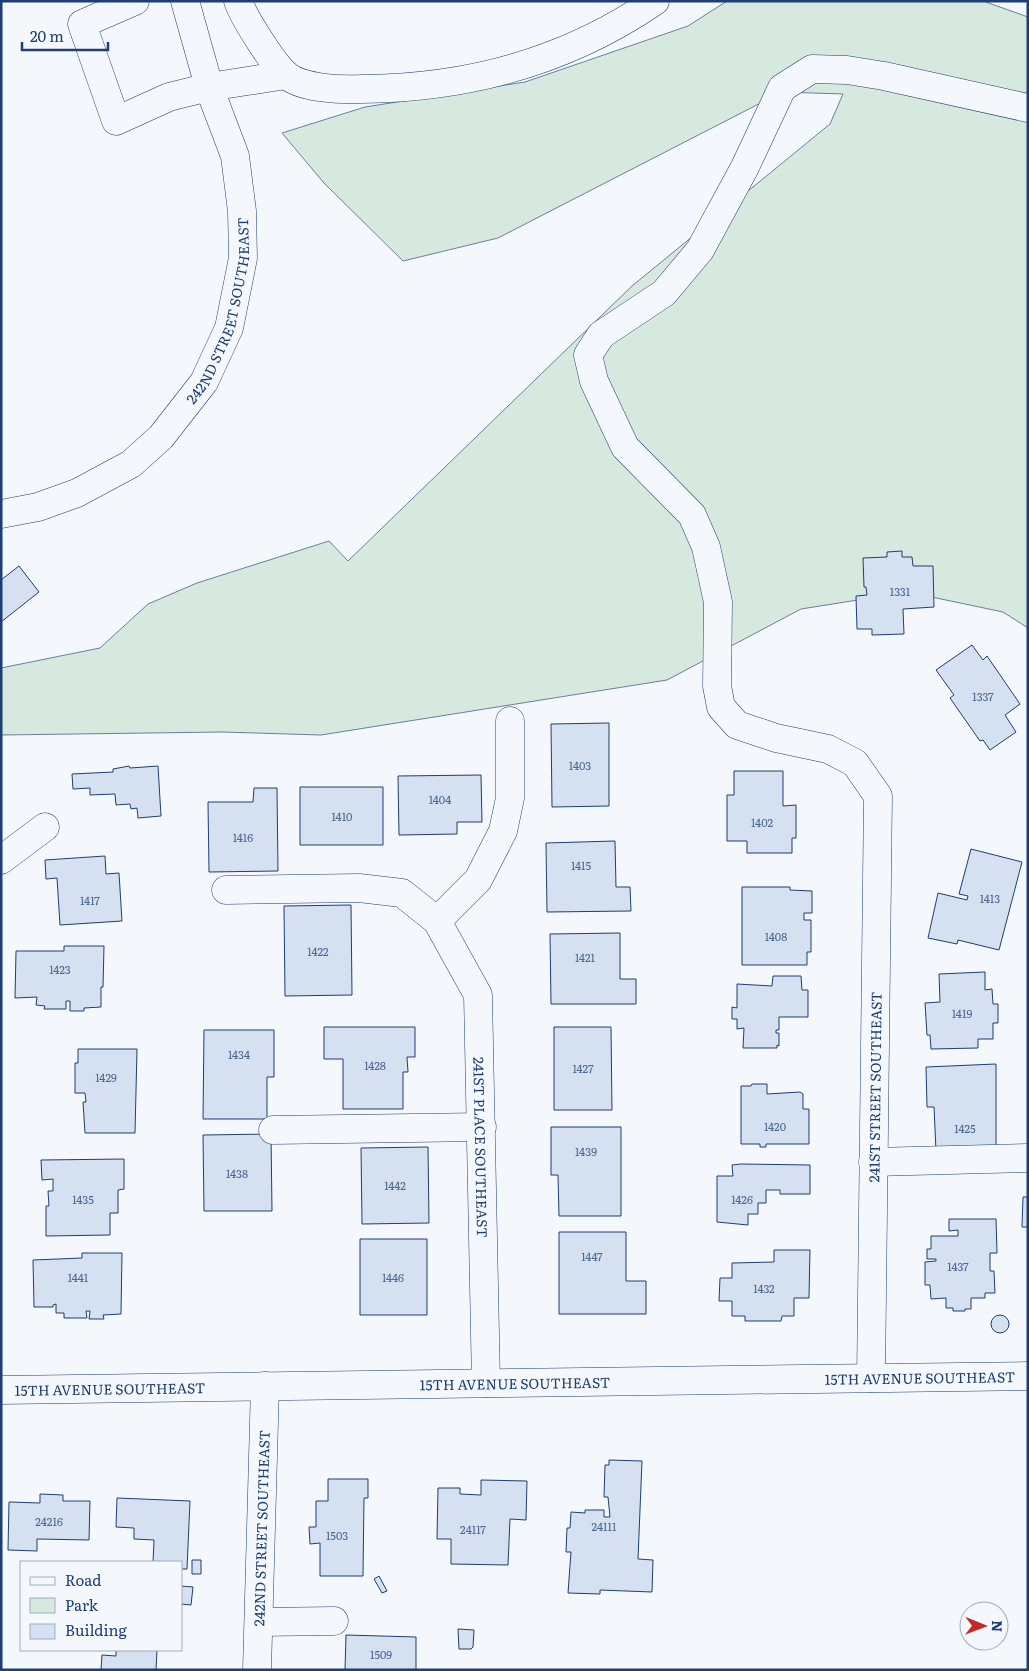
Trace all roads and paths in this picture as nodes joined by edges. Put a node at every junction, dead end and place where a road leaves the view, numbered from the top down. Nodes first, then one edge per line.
1 (135, 1) edge
2 (185, 1) edge
3 (238, 1) edge
4 (655, 1) edge
5 (286, 75) junction
6 (209, 88) junction
7 (1028, 108) edge
8 (1, 514) edge
9 (510, 721) dead end
10 (45, 827) dead end
11 (1, 860) edge
12 (226, 890) dead end
13 (437, 921) junction
14 (482, 1127) junction
15 (273, 1130) dead end
16 (1028, 1158) edge
17 (874, 1162) junction
18 (1028, 1376) edge
19 (871, 1378) junction
20 (486, 1383) junction
21 (265, 1386) junction
22 (1, 1390) edge
23 (334, 1621) dead end
24 (259, 1622) junction
25 (258, 1670) edge

1 - 6 street
2 - 6 street, 242ND STREET SOUTHEAST
3 - 5 street
4 - 5 street
5 - 6 street
6 - 8 street, 242ND STREET SOUTHEAST
7 - 17 street, 241ST STREET SOUTHEAST
9 - 13 street
10 - 11 street
12 - 13 street
13 - 14 street, 241ST PLACE SOUTHEAST
14 - 15 street
14 - 20 street, 241ST PLACE SOUTHEAST
16 - 17 street
17 - 19 street, 241ST STREET SOUTHEAST
18 - 19 street, 15TH AVENUE SOUTHEAST
19 - 20 street, 15TH AVENUE SOUTHEAST
20 - 21 street, 15TH AVENUE SOUTHEAST
21 - 22 street, 15TH AVENUE SOUTHEAST
21 - 24 street, 242ND STREET SOUTHEAST
23 - 24 street
24 - 25 street, 242ND STREET SOUTHEAST

